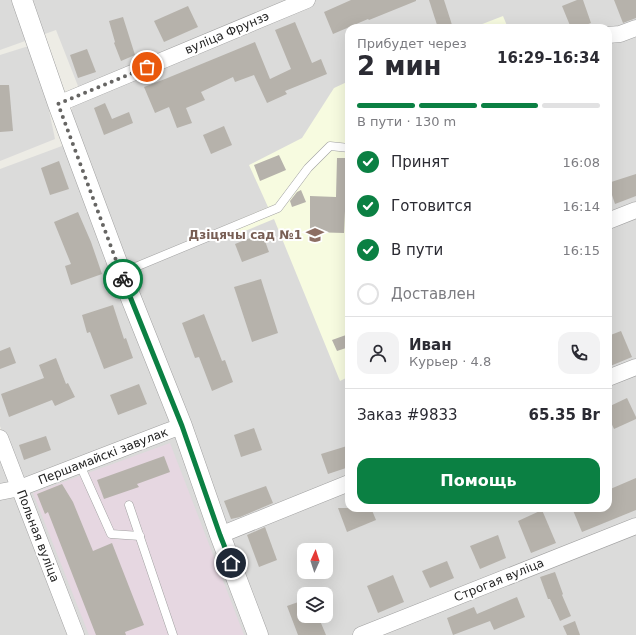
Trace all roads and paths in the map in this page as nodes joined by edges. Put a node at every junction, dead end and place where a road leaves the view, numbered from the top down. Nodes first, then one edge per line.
1 (22, 0) edge
2 (307, 0) edge
3 (636, 28) edge
4 (612, 35) edge
5 (58, 104) junction
6 (345, 148) edge
7 (636, 210) edge
8 (612, 219) edge
9 (121, 273) junction
10 (636, 367) edge
11 (612, 376) edge
12 (182, 426) junction
13 (0, 438) edge
14 (80, 465) junction
15 (345, 485) edge
16 (20, 488) junction
17 (0, 492) edge
18 (129, 504) dead end
19 (636, 526) edge
20 (220, 535) junction
21 (140, 536) junction
22 (76, 635) edge
23 (173, 635) edge
24 (258, 635) edge
25 (361, 635) edge

1 - 5 street
2 - 5 street, вуліца Фрунзэ
3 - 4 street
5 - 9 street
6 - 9 lane
7 - 8 street
9 - 12 street
10 - 11 street
12 - 14 street, Першамайскі завулак
12 - 20 street
13 - 16 street, Польная вуліца
14 - 16 street, Першамайскі завулак
14 - 21 lane
15 - 20 street
16 - 17 street, Першамайскі завулак
16 - 22 street, Польная вуліца
18 - 21 lane
19 - 25 street, Строгая вуліца
20 - 24 street
21 - 23 lane

